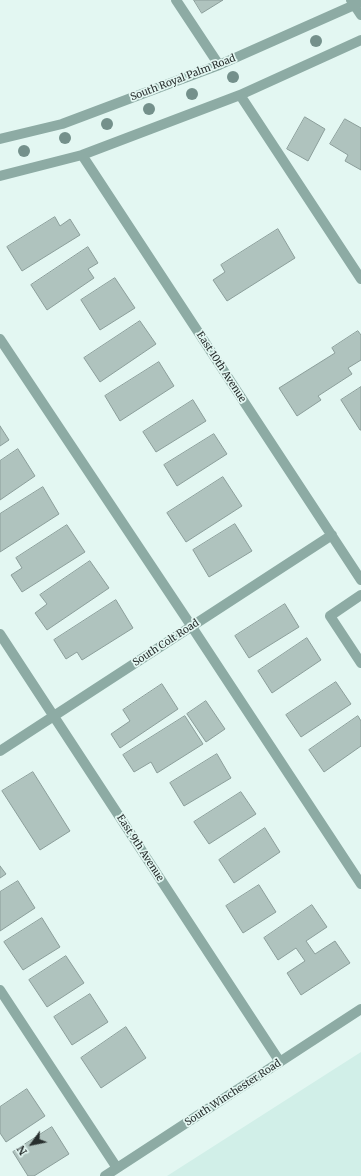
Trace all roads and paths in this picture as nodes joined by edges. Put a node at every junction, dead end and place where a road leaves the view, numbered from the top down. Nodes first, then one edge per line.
1 (176, 0) edge
2 (356, 2) edge
3 (361, 16) edge
4 (361, 40) edge
5 (219, 65) junction
6 (240, 95) junction
7 (0, 139) edge
8 (82, 155) junction
9 (0, 176) edge
10 (361, 279) edge
11 (0, 339) edge
12 (332, 535) junction
13 (361, 580) edge
14 (361, 595) edge
15 (192, 626) junction
16 (0, 634) edge
17 (361, 663) edge
18 (54, 716) junction
19 (0, 751) edge
20 (361, 884) edge
21 (0, 990) edge
22 (361, 1009) edge
23 (280, 1062) junction
24 (116, 1168) junction
25 (105, 1176) edge

1 - 5 street
2 - 3 street
2 - 5 street, South Royal Palm Road
4 - 6 street
5 - 7 street, South Royal Palm Road
6 - 8 street
6 - 10 street
8 - 9 street
8 - 12 street, East 10th Avenue
11 - 15 street
12 - 13 street, East 10th Avenue
12 - 15 street, South Colt Road
14 - 17 street
15 - 18 street, South Colt Road
15 - 20 street
16 - 18 street, East 9th Avenue
18 - 19 street, South Colt Road
18 - 23 street, East 9th Avenue
21 - 24 street
22 - 23 street, South Winchester Road
23 - 24 street, South Winchester Road
24 - 25 street, South Winchester Road

